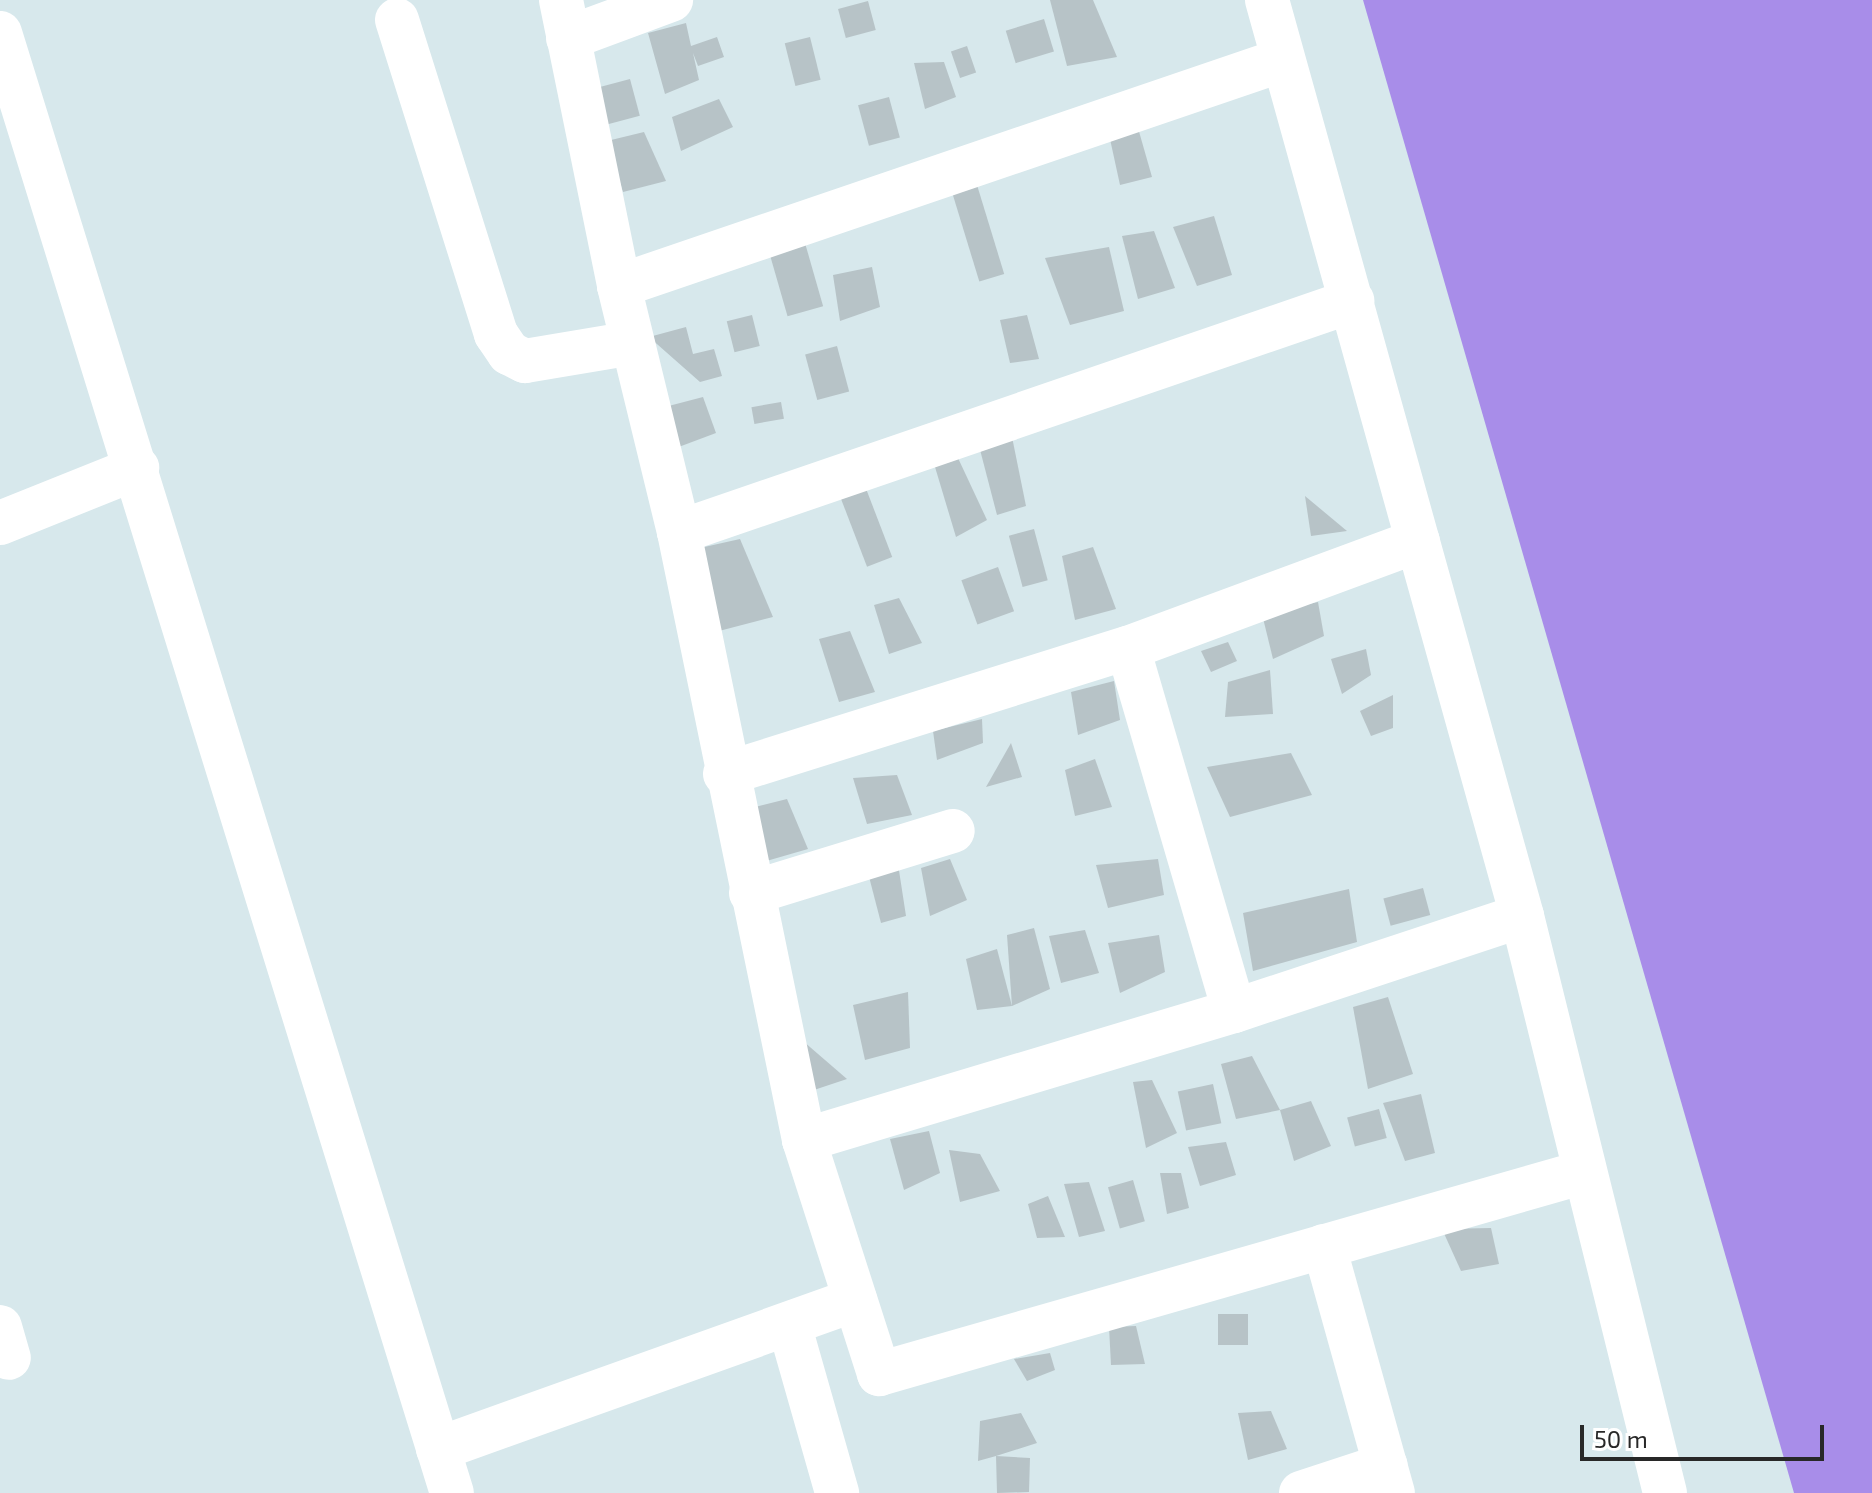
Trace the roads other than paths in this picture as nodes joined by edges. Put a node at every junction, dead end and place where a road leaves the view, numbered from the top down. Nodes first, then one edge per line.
1 (671, 0) edge
2 (1267, 0) edge
3 (564, 19) edge
4 (397, 20) dead end
5 (0, 33) edge
6 (1282, 60) junction
7 (619, 286) junction
8 (1352, 301) junction
9 (633, 343) junction
10 (137, 468) junction
11 (0, 523) edge
12 (679, 532) junction
13 (1418, 541) junction
14 (1128, 648) junction
15 (725, 774) junction
16 (953, 831) dead end
17 (751, 893) junction
18 (1522, 916) junction
19 (1234, 1011) junction
20 (804, 1140) junction
21 (1584, 1172) junction
22 (1324, 1246) junction
23 (855, 1300) junction
24 (789, 1324) junction
25 (438, 1449) junction
26 (1390, 1479) edge
27 (452, 1493) edge
28 (837, 1493) edge
29 (1301, 1493) edge
30 (1665, 1493) edge

1 - 3 street
2 - 6 street
3 - 7 street
4 - 9 street
5 - 10 street
6 - 7 street
6 - 8 street
7 - 9 street
8 - 12 street
8 - 13 street
9 - 12 street
10 - 11 street
10 - 25 street
12 - 15 street
13 - 14 street
13 - 18 street
14 - 15 street
14 - 19 street
15 - 17 street
16 - 17 street
17 - 20 street
18 - 19 street
18 - 21 street
19 - 20 street
20 - 23 street
21 - 22 street
21 - 30 street
22 - 23 street
22 - 26 street
23 - 24 street
24 - 25 street
24 - 28 street
25 - 27 street
26 - 29 street

